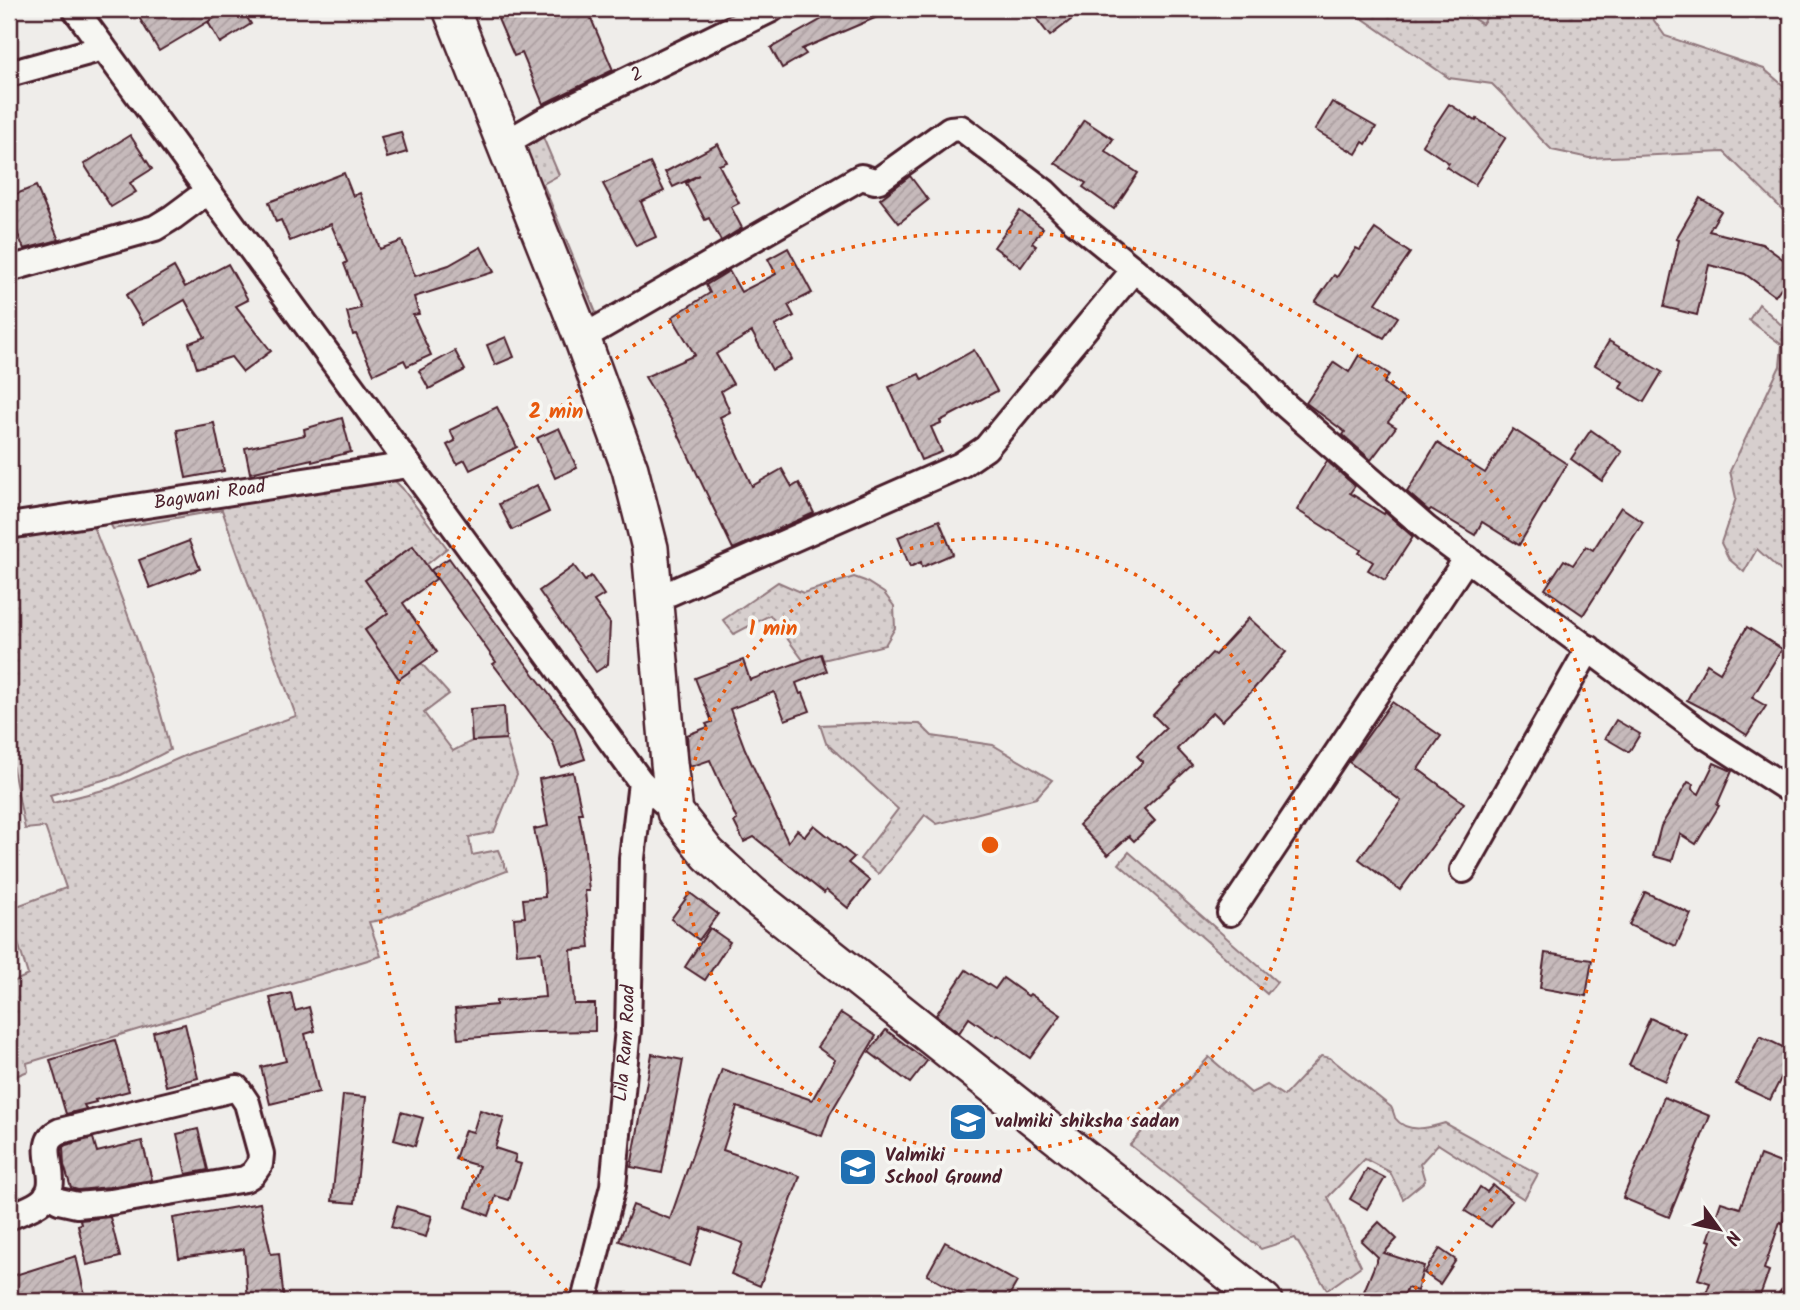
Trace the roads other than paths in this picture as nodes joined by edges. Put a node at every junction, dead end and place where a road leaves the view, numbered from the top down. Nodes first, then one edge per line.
1 (75, 9) edge
2 (450, 9) edge
3 (772, 9) edge
4 (103, 48) junction
5 (9, 74) edge
6 (504, 144) junction
7 (208, 191) junction
8 (9, 269) edge
9 (1134, 270) junction
10 (582, 338) junction
11 (409, 465) junction
12 (9, 526) edge
13 (1467, 558) junction
14 (655, 595) junction
15 (1589, 648) junction
16 (641, 782) junction
17 (1791, 791) edge
18 (675, 812) junction
19 (1463, 870) dead end
20 (1230, 913) dead end
21 (47, 1194) junction
22 (9, 1217) edge
23 (583, 1301) edge
24 (1264, 1301) edge

1 - 4 street
2 - 6 main road
3 - 6 street, 2
4 - 5 street
4 - 7 street
6 - 10 main road
7 - 8 street
7 - 11 street
9 - 10 street
9 - 13 street
9 - 14 street
10 - 14 main road
11 - 12 street, Bagwani Road
11 - 16 street
13 - 15 street
13 - 20 street
14 - 18 main road
15 - 17 street
15 - 19 street
16 - 18 street
16 - 23 street, Lila Ram Road
18 - 24 main road
21 - 21 street
21 - 22 street

